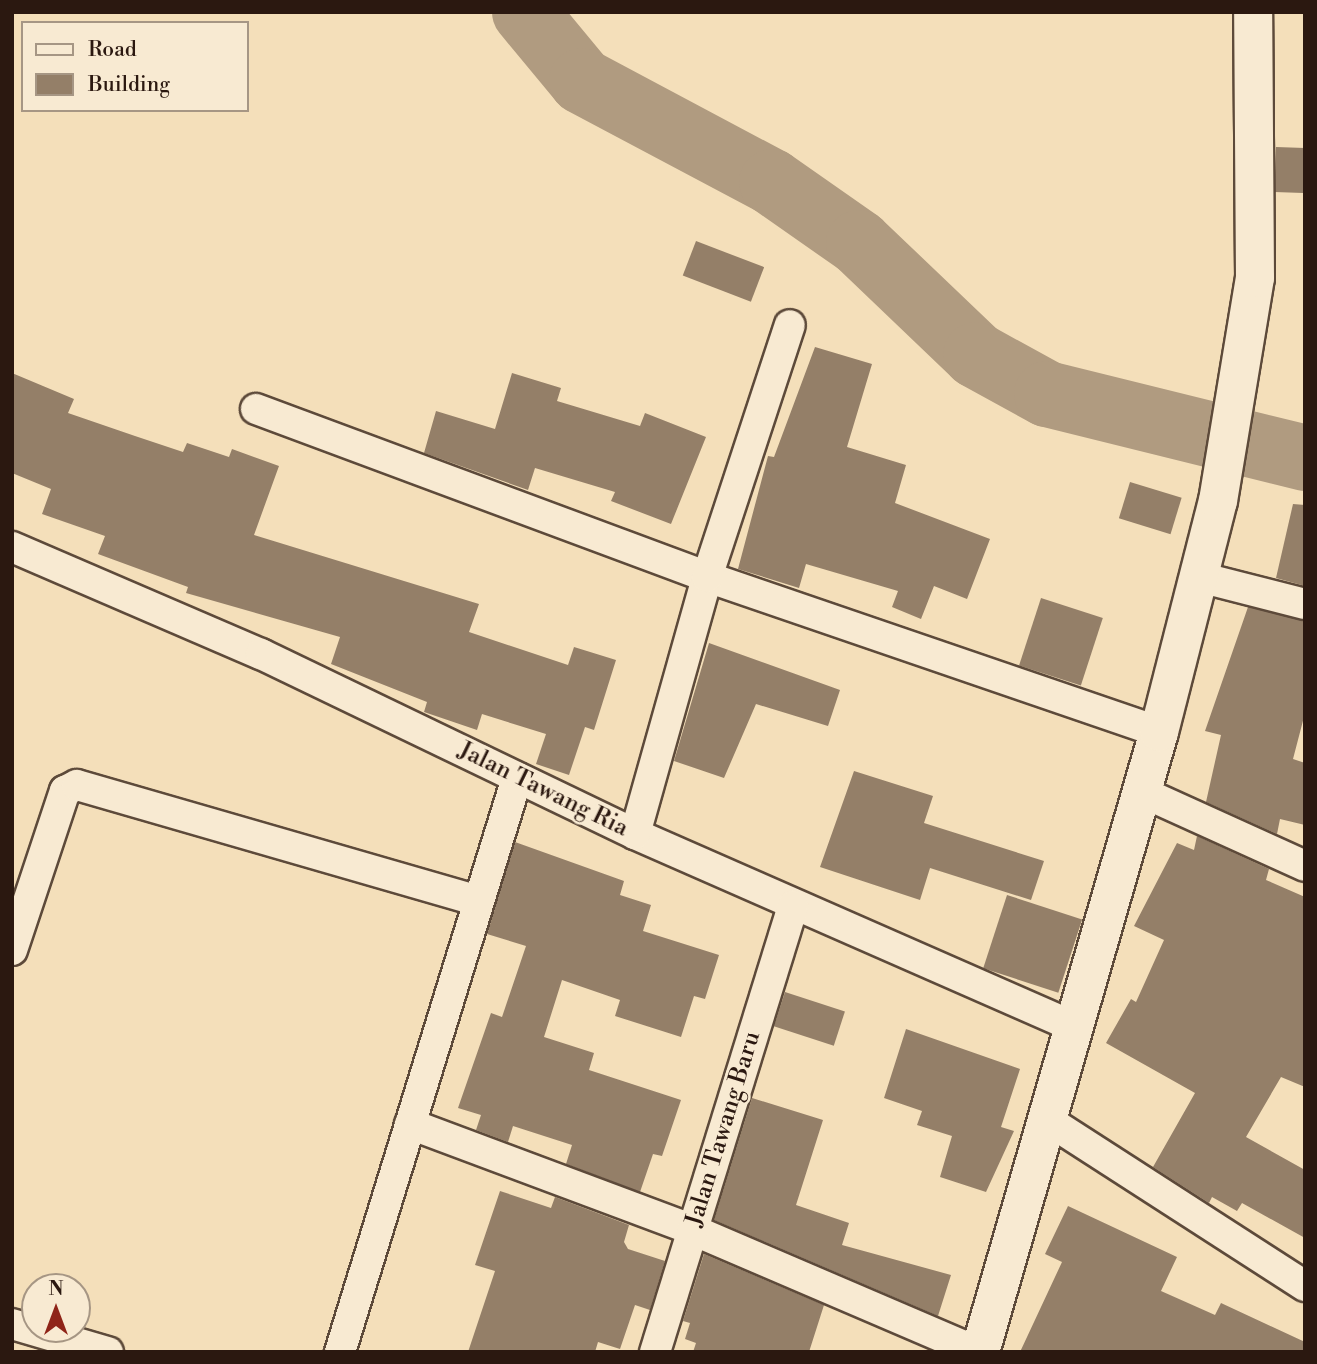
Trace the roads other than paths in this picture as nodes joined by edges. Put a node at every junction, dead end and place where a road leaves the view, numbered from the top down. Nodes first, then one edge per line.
1 (1253, 12) edge
2 (790, 325) dead end
3 (256, 409) dead end
4 (12, 547) edge
5 (707, 577) junction
6 (1199, 577) junction
7 (1305, 604) edge
8 (1159, 732) junction
9 (517, 778) junction
10 (1142, 792) junction
11 (635, 834) junction
12 (1305, 866) edge
13 (478, 901) junction
14 (793, 906) junction
15 (12, 950) edge
16 (1076, 1028) junction
17 (1048, 1121) junction
18 (410, 1124) junction
19 (693, 1230) junction
20 (1305, 1286) edge
21 (12, 1324) edge
22 (108, 1352) edge
23 (340, 1352) edge
24 (655, 1352) edge
25 (978, 1352) edge

1 - 6 street
2 - 5 street
3 - 5 street
4 - 9 street, Jalan Tawang Ria
5 - 8 street
5 - 11 street
6 - 7 street
6 - 8 street
8 - 10 street
9 - 11 street, Jalan Tawang Ria
9 - 13 street
10 - 12 street
10 - 16 street
11 - 14 street, Jalan Tawang Ria
13 - 15 street
13 - 18 street
14 - 16 street, Jalan Tawang Ria
14 - 19 street, Jalan Tawang Baru
16 - 17 street
17 - 20 street
17 - 25 street
18 - 19 street
18 - 23 street
19 - 24 street, Jalan Tawang Baru
19 - 25 street
21 - 22 street

